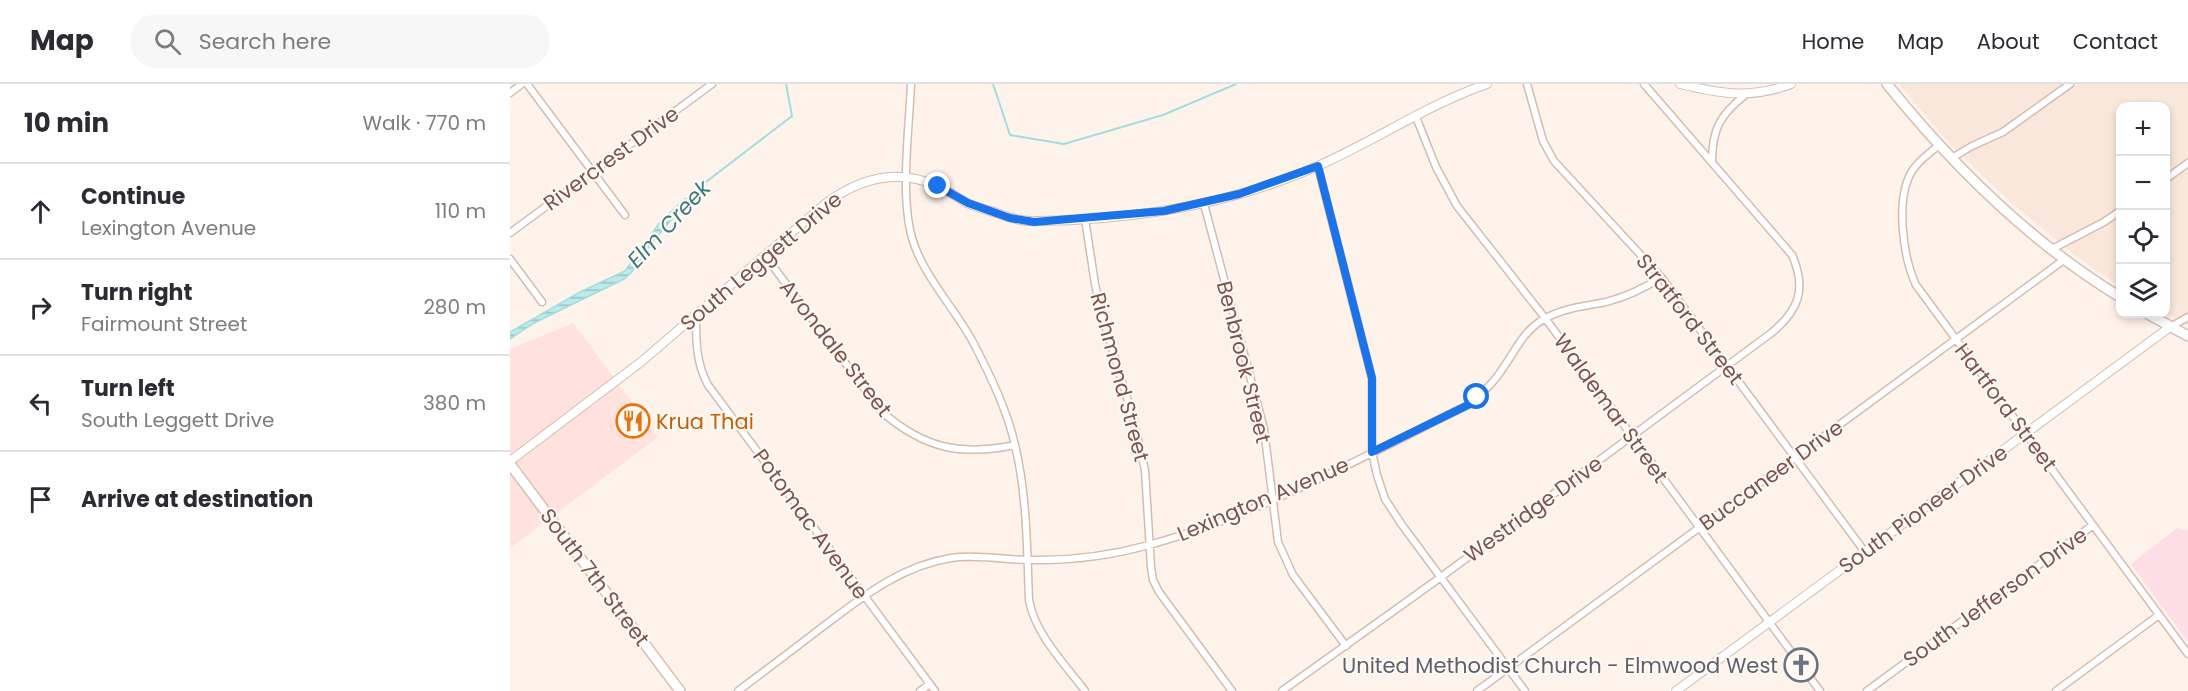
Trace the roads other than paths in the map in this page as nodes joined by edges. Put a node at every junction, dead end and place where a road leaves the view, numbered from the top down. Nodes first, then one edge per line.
1 (525, 84) edge
2 (712, 84) edge
3 (911, 84) edge
4 (1487, 84) edge
5 (1527, 84) edge
6 (1644, 84) edge
7 (1680, 84) edge
8 (1791, 84) edge
9 (1887, 84) edge
10 (2070, 84) edge
11 (510, 93) edge
12 (1744, 95) junction
13 (1416, 117) junction
14 (1940, 145) junction
15 (1952, 158) junction
16 (1712, 162) junction
17 (2188, 163) edge
18 (1318, 166) junction
19 (592, 171) junction
20 (2170, 176) edge
21 (907, 178) junction
22 (1203, 204) junction
23 (2116, 214) edge
24 (625, 215) dead end
25 (1085, 219) junction
26 (510, 233) edge
27 (2052, 249) junction
28 (765, 256) junction
29 (510, 259) edge
30 (2065, 259) junction
31 (1661, 277) junction
32 (2116, 294) edge
33 (542, 302) dead end
34 (696, 316) junction
35 (2188, 317) edge
36 (1545, 318) junction
37 (2155, 318) edge
38 (2170, 327) junction
39 (2188, 336) edge
40 (1956, 339) junction
41 (1727, 365) junction
42 (2026, 434) junction
43 (1632, 436) junction
44 (1015, 445) junction
45 (1372, 452) junction
46 (1795, 457) junction
47 (510, 462) edge
48 (1272, 500) junction
49 (2094, 525) junction
50 (1699, 527) junction
51 (1149, 544) junction
52 (1864, 552) junction
53 (1028, 560) junction
54 (1441, 577) junction
55 (865, 596) junction
56 (2159, 615) junction
57 (1769, 622) junction
58 (1346, 646) junction
59 (2188, 654) edge
60 (1508, 668) junction
61 (930, 684) junction
62 (680, 691) edge
63 (738, 691) edge
64 (920, 691) edge
65 (935, 691) edge
66 (1085, 691) edge
67 (1232, 691) edge
68 (1282, 691) edge
69 (1477, 691) edge
70 (1525, 691) edge
71 (1676, 691) edge
72 (1820, 691) edge
73 (1867, 691) edge
74 (2056, 691) edge

1 - 11 street
1 - 19 street
2 - 19 street, Rivercrest Drive
3 - 21 street
4 - 13 street, South Leggett Drive
5 - 31 street, Stratford Street
6 - 16 street
7 - 12 street
8 - 12 street
9 - 14 main road
10 - 15 street
12 - 16 street
13 - 18 street, South Leggett Drive
13 - 36 street, Waldemar Street
14 - 15 main road
14 - 40 street, Hartford Street
15 - 27 main road
16 - 41 street, Westridge Drive
17 - 20 street
18 - 22 street, South Leggett Drive
18 - 45 street
19 - 24 street
19 - 26 street, Rivercrest Drive
21 - 25 street, South Leggett Drive
21 - 28 street, South Leggett Drive
21 - 44 street
22 - 25 street, South Leggett Drive
22 - 48 street, Benbrook Street
23 - 27 street
25 - 51 street, Richmond Street
27 - 30 main road
28 - 34 street, South Leggett Drive
28 - 44 street, Avondale Street
29 - 33 street
30 - 32 main road
30 - 40 street, Buccaneer Drive
31 - 36 street, Lexington Avenue
31 - 41 street, Stratford Street
34 - 47 street, South Leggett Drive
34 - 55 street, Potomac Avenue
35 - 38 street
36 - 43 street, Waldemar Street
36 - 45 street, Lexington Avenue
37 - 38 main road
38 - 39 main road
38 - 42 street, South Pioneer Drive
40 - 42 street, Hartford Street
40 - 46 street, Buccaneer Drive
41 - 43 street, Westridge Drive
41 - 46 street, Stratford Street
42 - 49 street, Hartford Street
42 - 52 street, South Pioneer Drive
43 - 50 street, Waldemar Street
43 - 54 street, Westridge Drive
44 - 53 street
45 - 48 street, Lexington Avenue
45 - 54 street
46 - 50 street, Buccaneer Drive
46 - 52 street, Stratford Street
47 - 62 main road, South 7th Street
48 - 51 street, Lexington Avenue
48 - 58 street, Benbrook Street
49 - 56 street, Hartford Street
49 - 73 street, South Jefferson Drive
50 - 57 street, Waldemar Street
50 - 60 street, Buccaneer Drive
51 - 53 street, Lexington Avenue
51 - 67 street, Richmond Street
52 - 57 street, South Pioneer Drive
53 - 55 street, Lexington Avenue
53 - 66 street
54 - 58 street, Westridge Drive
54 - 60 street
55 - 61 street, Potomac Avenue
55 - 63 street, Lexington Avenue
56 - 59 street, Hartford Street
56 - 74 street
57 - 71 street, South Pioneer Drive
57 - 72 street, Waldemar Street
58 - 68 street, Westridge Drive
60 - 69 street, Buccaneer Drive
60 - 70 street
61 - 64 street
61 - 65 street, Potomac Avenue

